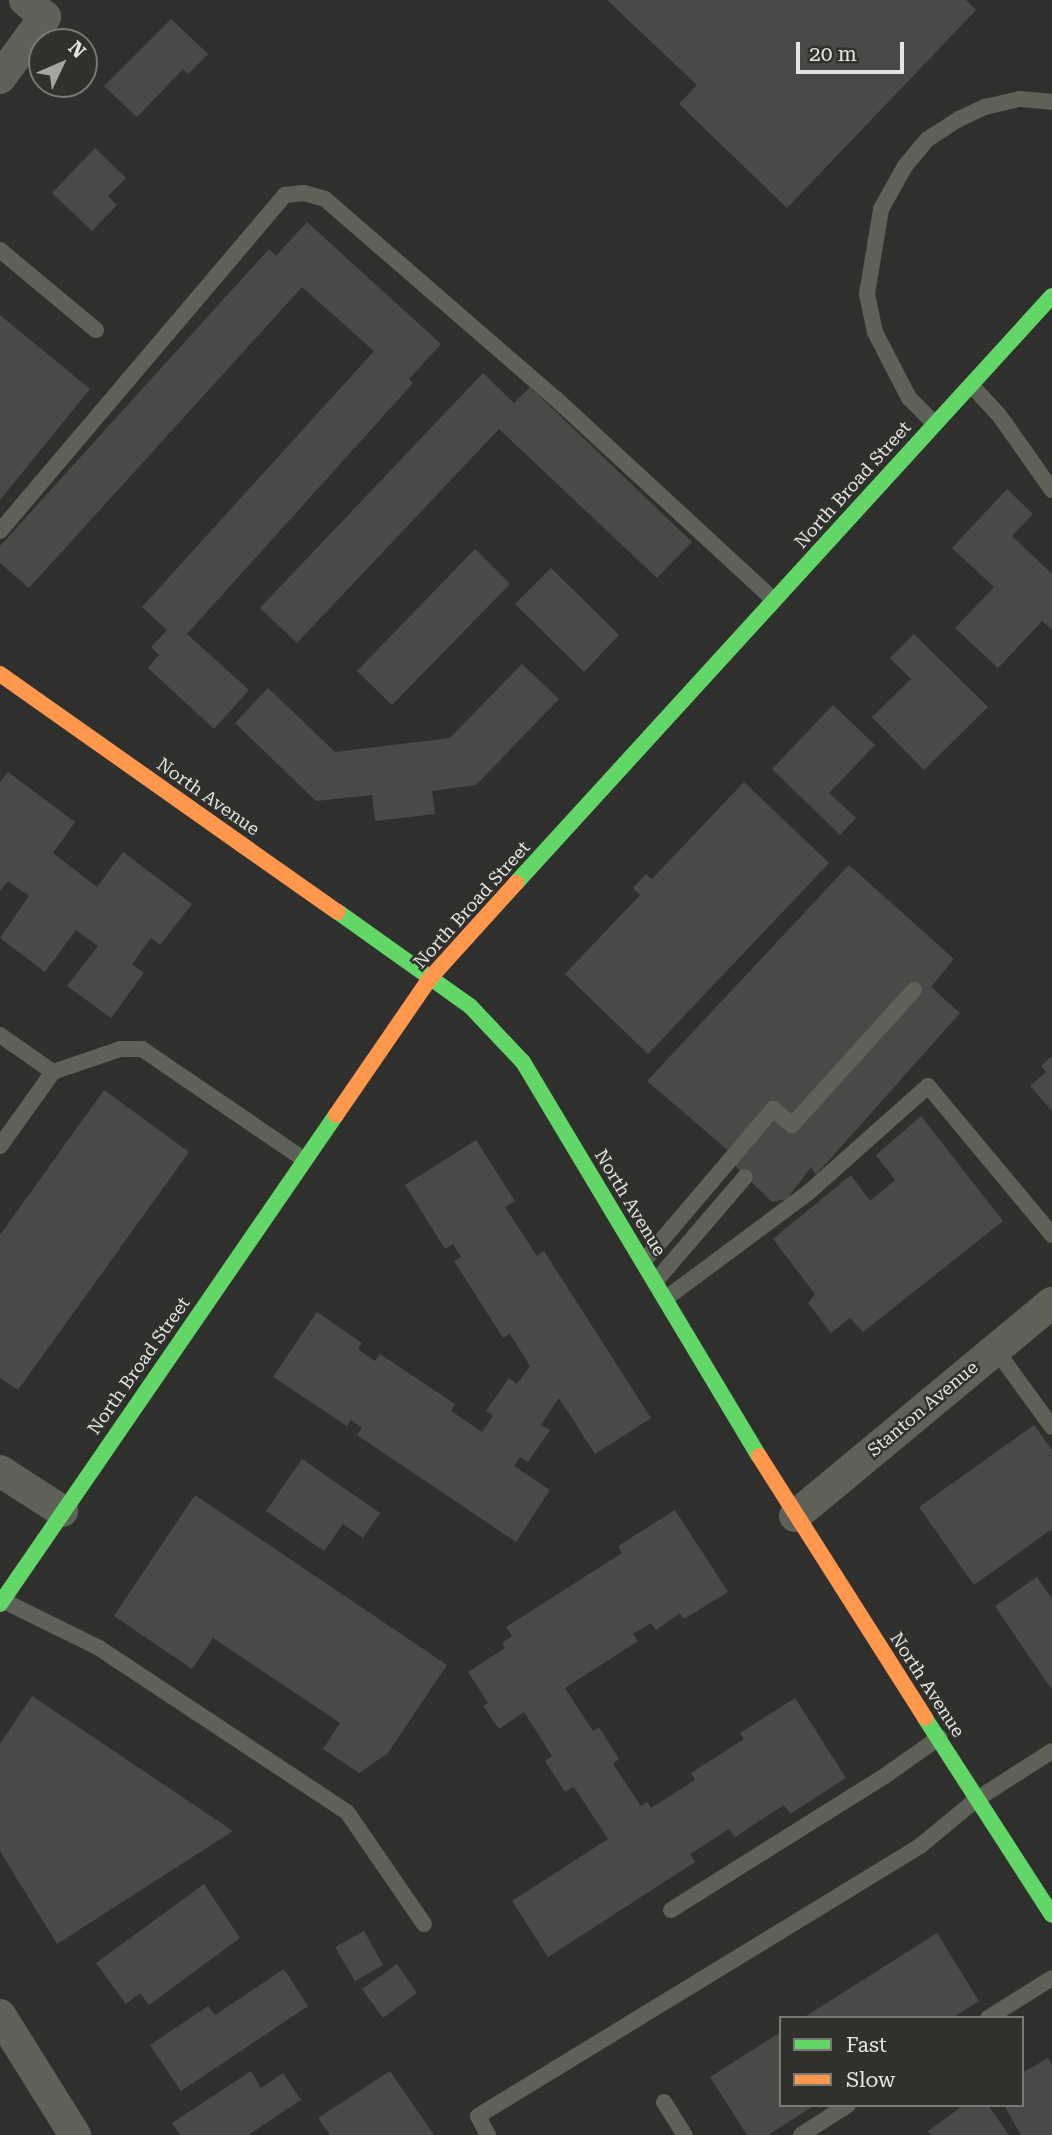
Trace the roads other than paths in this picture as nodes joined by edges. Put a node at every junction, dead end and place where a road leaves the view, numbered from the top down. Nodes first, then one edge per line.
1 (35, 9) edge
2 (0, 78) edge
3 (1052, 102) edge
4 (0, 250) edge
5 (1052, 296) edge
6 (96, 330) dead end
7 (971, 385) junction
8 (934, 424) junction
9 (1052, 490) edge
10 (0, 531) edge
11 (774, 600) junction
12 (0, 674) edge
13 (431, 977) junction
14 (914, 990) dead end
15 (0, 1035) edge
16 (53, 1072) junction
17 (0, 1146) edge
18 (305, 1160) junction
19 (745, 1177) dead end
20 (1052, 1235) edge
21 (643, 1262) junction
22 (655, 1283) junction
23 (665, 1299) junction
24 (1052, 1303) edge
25 (996, 1350) junction
26 (1052, 1427) edge
27 (0, 1471) edge
28 (62, 1511) junction
29 (795, 1516) junction
30 (1, 1602) edge
31 (940, 1736) junction
32 (1052, 1752) edge
33 (977, 1799) junction
34 (671, 1910) dead end
35 (1052, 1915) edge
36 (424, 1924) dead end
37 (1052, 1978) edge
38 (0, 2015) edge
39 (991, 2016) edge
40 (664, 2102) dead end
41 (845, 2107) edge
42 (75, 2135) edge
43 (488, 2135) edge
44 (685, 2135) edge
45 (801, 2135) edge

1 - 2 street
3 - 8 lane
4 - 6 lane
5 - 7 main road, North Broad Street
7 - 8 main road, North Broad Street
7 - 9 lane
8 - 11 main road, North Broad Street
10 - 11 lane
11 - 13 main road, North Broad Street
12 - 13 main road, North Avenue
13 - 18 main road, North Broad Street
13 - 21 main road, North Avenue
14 - 21 lane
15 - 16 lane
16 - 17 lane
16 - 18 lane
18 - 28 main road, North Broad Street
19 - 22 lane
20 - 23 lane
21 - 22 main road, North Avenue
22 - 23 main road, North Avenue
23 - 29 main road, North Avenue
24 - 25 street, Stanton Avenue
25 - 26 lane
25 - 29 street, Stanton Avenue
27 - 28 street
28 - 30 main road, North Broad Street
29 - 31 main road, North Avenue
30 - 36 lane
31 - 33 main road, North Avenue
31 - 34 lane
32 - 33 lane
33 - 35 main road, North Avenue
33 - 43 lane
37 - 39 lane
38 - 42 street
40 - 44 lane
41 - 45 lane

